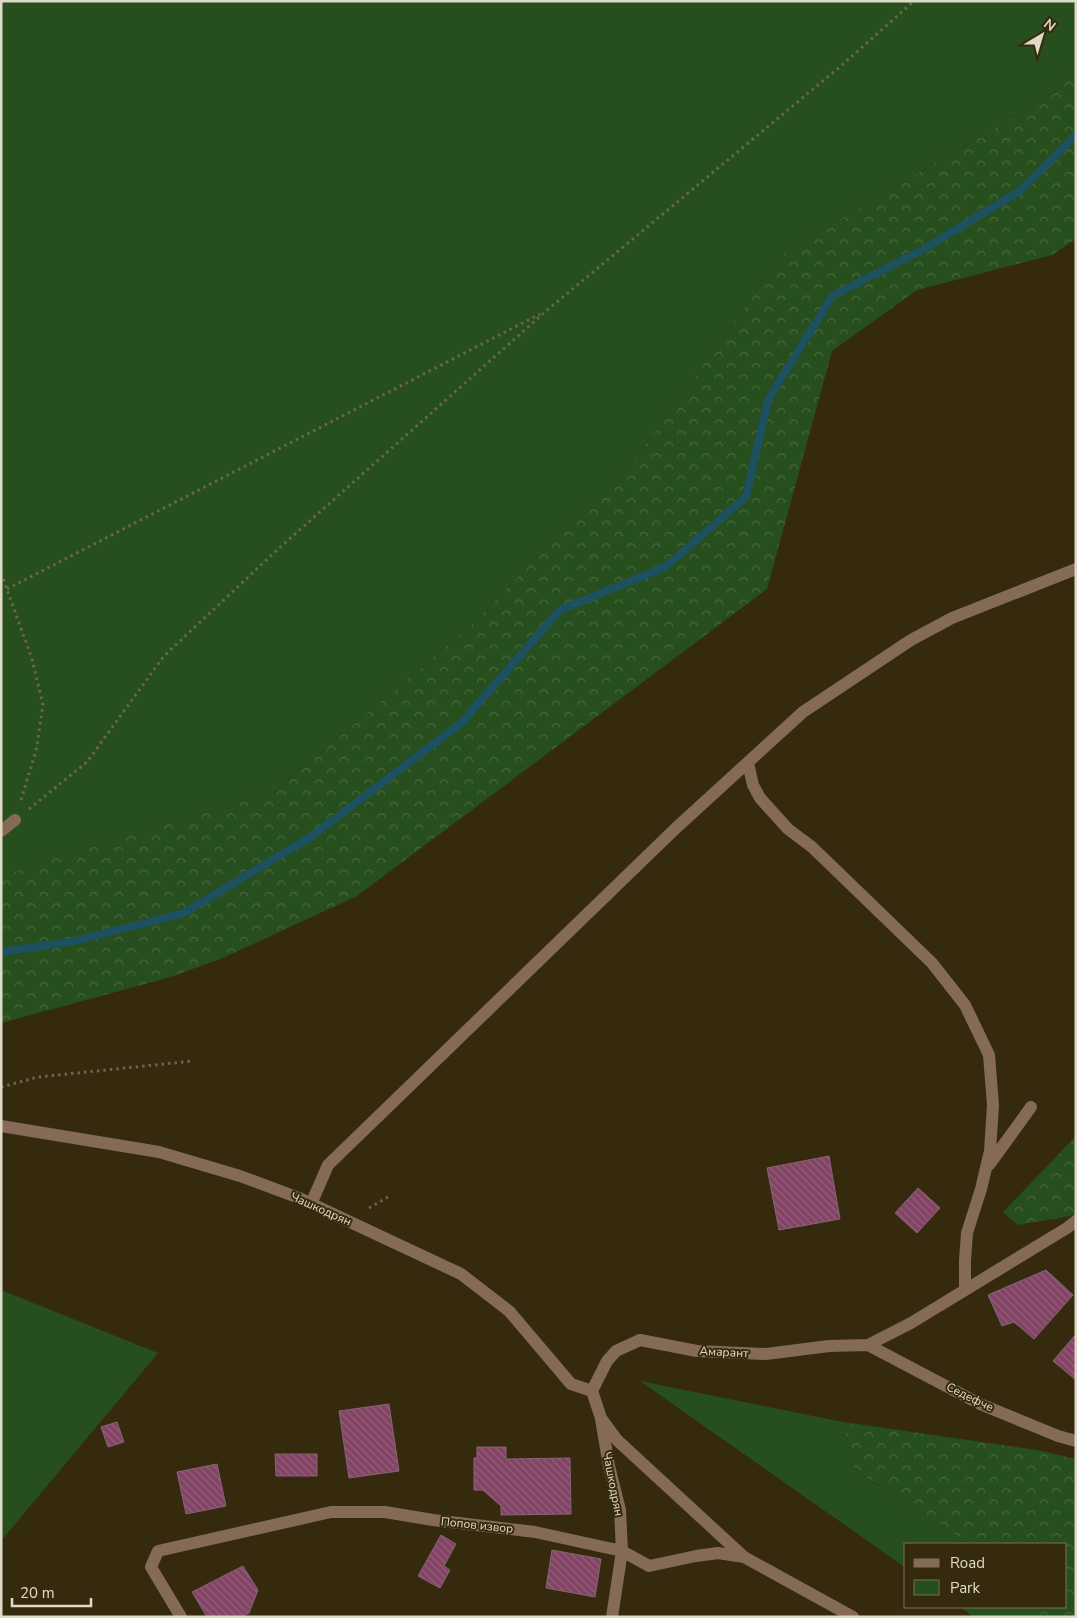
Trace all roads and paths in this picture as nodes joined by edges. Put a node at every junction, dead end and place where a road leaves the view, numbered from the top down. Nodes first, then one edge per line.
1 (914, 1) edge
2 (545, 312) junction
3 (1076, 569) edge
4 (1, 573) edge
5 (7, 590) junction
6 (748, 763) junction
7 (15, 820) junction
8 (1, 831) edge
9 (193, 1061) dead end
10 (1, 1087) edge
11 (1031, 1107) dead end
12 (1, 1126) edge
13 (986, 1170) junction
14 (311, 1204) junction
15 (1076, 1221) edge
16 (965, 1290) junction
17 (868, 1345) junction
18 (592, 1390) junction
19 (600, 1418) junction
20 (1076, 1441) edge
21 (622, 1552) junction
22 (744, 1557) junction
23 (180, 1617) edge
24 (612, 1617) edge
25 (853, 1617) edge

1 - 2 path
2 - 5 path
2 - 7 path
3 - 6 street
4 - 5 path
5 - 7 path
6 - 13 street
6 - 14 street
7 - 8 street
9 - 10 path
11 - 13 street
12 - 14 street, Чашкодрян
13 - 16 street
14 - 18 street, Чашкодрян
15 - 16 street, Амарант
16 - 17 street, Амарант
17 - 18 street, Амарант
17 - 20 street, Седефче
18 - 19 street
19 - 21 street, Чашкодрян
19 - 22 street
21 - 22 street, Попов извор
21 - 23 street, Попов извор
21 - 24 street, Чашкодрян
22 - 25 street, Попов извор

